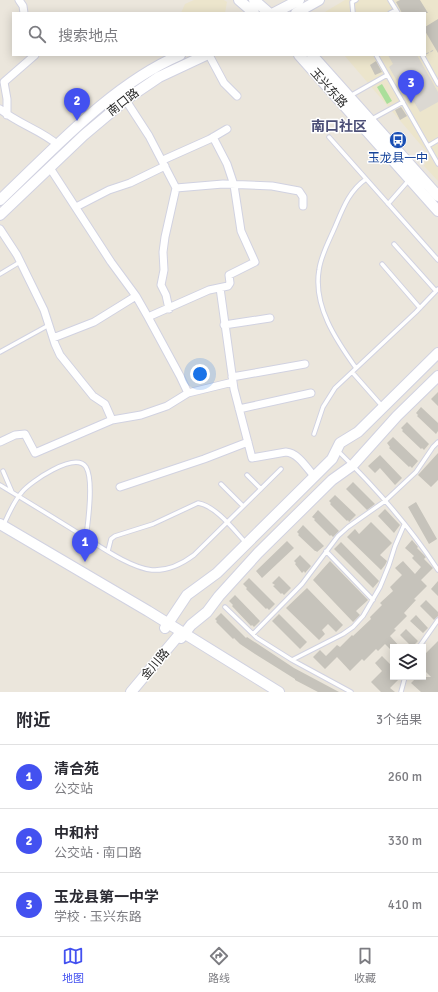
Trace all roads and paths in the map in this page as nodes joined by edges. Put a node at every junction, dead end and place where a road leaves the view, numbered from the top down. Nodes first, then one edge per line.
1 (19, 0) edge
2 (239, 0) edge
3 (254, 0) edge
4 (299, 0) edge
5 (319, 0) edge
6 (356, 0) edge
7 (390, 0) edge
8 (397, 11) edge
9 (24, 12) edge
10 (253, 12) edge
11 (268, 12) edge
12 (276, 12) edge
13 (298, 12) edge
14 (352, 12) edge
15 (34, 56) edge
16 (178, 56) edge
17 (204, 56) edge
18 (210, 56) edge
19 (300, 56) edge
20 (313, 56) edge
21 (377, 56) edge
22 (423, 56) edge
23 (387, 75) junction
24 (438, 84) edge
25 (237, 96) dead end
26 (349, 96) junction
27 (125, 100) junction
28 (403, 102) junction
29 (0, 109) edge
30 (7, 115) junction
31 (370, 120) junction
32 (226, 129) dead end
33 (214, 137) junction
34 (329, 137) dead end
35 (438, 140) edge
36 (58, 145) junction
37 (428, 146) junction
38 (164, 163) junction
39 (438, 164) edge
40 (50, 168) junction
41 (366, 179) junction
42 (410, 180) junction
43 (234, 185) junction
44 (176, 188) junction
45 (438, 196) edge
46 (0, 200) edge
47 (388, 204) junction
48 (303, 206) dead end
49 (76, 207) junction
50 (438, 211) edge
51 (0, 215) edge
52 (0, 229) edge
53 (394, 244) dead end
54 (438, 260) edge
55 (20, 262) junction
56 (382, 264) dead end
57 (0, 274) edge
58 (220, 288) junction
59 (437, 290) edge
60 (136, 296) junction
61 (420, 308) junction
62 (169, 309) junction
63 (148, 317) junction
64 (270, 318) dead end
65 (49, 325) junction
66 (224, 325) junction
67 (53, 338) junction
68 (0, 352) edge
69 (438, 353) edge
70 (305, 364) dead end
71 (356, 368) junction
72 (352, 372) junction
73 (438, 376) edge
74 (233, 379) junction
75 (188, 393) junction
76 (311, 393) dead end
77 (383, 408) junction
78 (239, 409) junction
79 (112, 420) junction
80 (314, 434) dead end
81 (0, 442) edge
82 (248, 442) junction
83 (438, 442) edge
84 (336, 448) junction
85 (353, 465) junction
86 (281, 469) dead end
87 (3, 471) dead end
88 (247, 475) dead end
89 (314, 476) junction
90 (221, 484) dead end
91 (0, 485) edge
92 (120, 488) dead end
93 (261, 489) junction
94 (13, 493) junction
95 (18, 496) junction
96 (385, 501) junction
97 (243, 506) junction
98 (226, 523) junction
99 (404, 525) junction
100 (1, 527) edge
101 (86, 538) junction
102 (246, 543) junction
103 (108, 551) junction
104 (326, 551) junction
105 (438, 570) edge
106 (373, 600) junction
107 (225, 607) dead end
108 (438, 620) edge
109 (167, 626) junction
110 (253, 634) junction
111 (181, 636) junction
112 (421, 644) edge
113 (292, 660) junction
114 (404, 680) edge
115 (132, 692) edge
116 (267, 692) edge
117 (279, 692) edge
118 (351, 692) edge
119 (401, 692) edge

1 - 9 street
2 - 10 street
3 - 11 street
4 - 12 street
5 - 13 street
6 - 14 lane
7 - 8 lane
15 - 30 street
16 - 36 street, 南口路
17 - 27 street, 南口路
18 - 25 street
19 - 42 street, 玉兴东路
20 - 26 street, 玉兴东路
21 - 23 lane
22 - 24 lane
23 - 26 lane
23 - 28 lane
26 - 31 street, 玉兴东路
27 - 38 street
27 - 40 street, 南口路
28 - 31 lane
28 - 37 lane
29 - 30 street
30 - 36 street
31 - 45 street, 玉兴东路
32 - 33 street
33 - 38 street
33 - 43 street
34 - 41 lane
35 - 37 lane
36 - 46 street, 南口路
37 - 39 lane
38 - 44 street
38 - 49 street
40 - 49 street
40 - 51 street, 南口路
41 - 47 lane
41 - 71 lane
42 - 47 lane
42 - 50 street, 玉兴东路
43 - 44 street
43 - 48 street
43 - 58 street
44 - 62 street
47 - 54 lane
49 - 60 street
52 - 55 street
53 - 59 lane
55 - 57 lane
55 - 65 street
56 - 61 lane
58 - 62 street
58 - 66 street
59 - 61 lane
60 - 63 street
60 - 67 street
61 - 71 lane
62 - 63 street
63 - 75 street
64 - 66 street
65 - 67 street
65 - 68 lane
66 - 74 street
67 - 79 street
69 - 77 street
70 - 74 street
71 - 72 lane
72 - 77 lane
72 - 80 lane
73 - 85 street, 金川路
74 - 75 street
74 - 78 street
75 - 79 street
76 - 78 street
77 - 84 street
78 - 82 street
79 - 81 street
82 - 89 street
82 - 92 street
83 - 96 lane
84 - 85 lane
84 - 89 street
85 - 96 lane
85 - 111 street, 金川路
86 - 93 lane
87 - 94 lane
88 - 93 lane
89 - 102 street
90 - 97 lane
91 - 94 lane
93 - 97 lane
94 - 95 lane
95 - 100 lane
95 - 101 lane
95 - 101 lane
96 - 99 lane
96 - 104 lane
97 - 98 lane
98 - 102 lane
98 - 103 lane
98 - 103 lane
99 - 105 lane
99 - 106 lane
100 - 109 street
101 - 103 lane
102 - 109 street
104 - 106 lane
104 - 110 lane
106 - 113 lane
107 - 110 lane
108 - 112 lane
109 - 111 street
110 - 113 lane
111 - 115 street, 金川路
111 - 116 street
111 - 117 street
113 - 118 lane
114 - 119 lane

